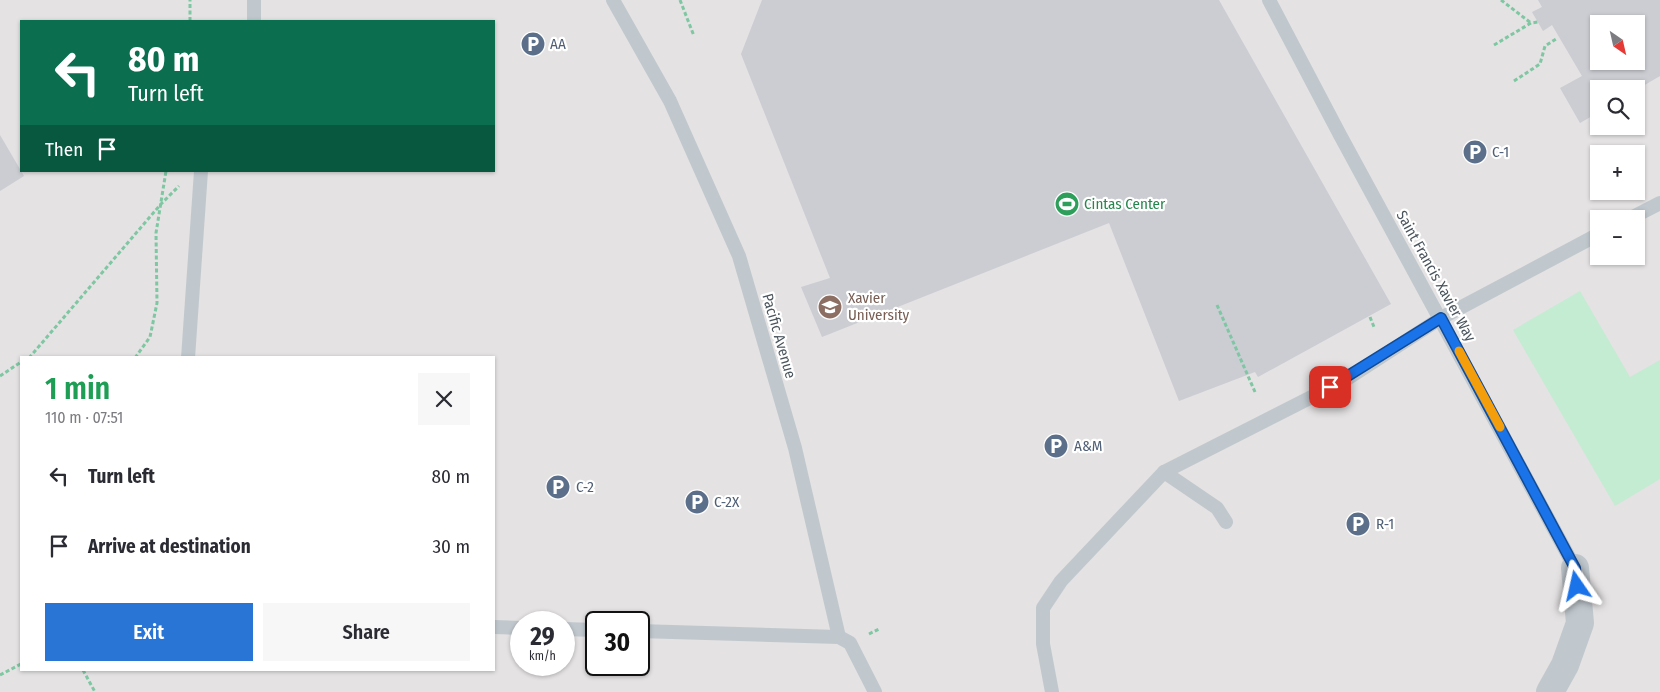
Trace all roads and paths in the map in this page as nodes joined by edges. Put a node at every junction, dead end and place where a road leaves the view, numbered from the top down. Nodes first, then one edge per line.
1 (190, 0) edge
2 (254, 0) edge
3 (613, 0) edge
4 (680, 0) edge
5 (1269, 0) edge
6 (1501, 0) edge
7 (190, 20) edge
8 (254, 20) edge
9 (1538, 22) dead end
10 (1531, 23) junction
11 (694, 36) dead end
12 (1556, 39) dead end
13 (1494, 45) dead end
14 (1514, 80) dead end
15 (166, 172) edge
16 (201, 172) edge
17 (181, 184) dead end
18 (1660, 203) edge
19 (161, 204) junction
20 (1645, 211) edge
21 (1590, 239) edge
22 (1217, 305) dead end
23 (1370, 317) dead end
24 (1441, 318) junction
25 (1374, 326) dead end
26 (31, 356) edge
27 (136, 356) edge
28 (188, 356) edge
29 (20, 363) edge
30 (0, 376) edge
31 (1255, 392) dead end
32 (1164, 472) junction
33 (1226, 522) dead end
34 (1575, 568) joint
35 (495, 627) edge
36 (510, 628) edge
37 (650, 631) edge
38 (839, 637) junction
39 (20, 665) edge
40 (84, 671) edge
41 (0, 675) edge
42 (95, 692) edge
43 (875, 692) edge
44 (1052, 692) edge
45 (1550, 692) edge

1 - 7 path
2 - 8 lane
3 - 38 lane, Pacific Avenue
4 - 11 path
5 - 24 lane, Saint Francis Xavier Way
6 - 10 path
9 - 10 path
10 - 13 path
12 - 14 path
15 - 19 path
16 - 28 lane
17 - 19 path
18 - 20 lane
19 - 26 path
19 - 27 path
21 - 24 lane
22 - 31 path
23 - 25 path
24 - 32 lane
24 - 34 lane, Saint Francis Xavier Way
29 - 30 path
32 - 33 lane
32 - 44 lane
34 - 45 street
35 - 36 lane
37 - 38 lane
38 - 43 lane
39 - 41 path
40 - 42 path

